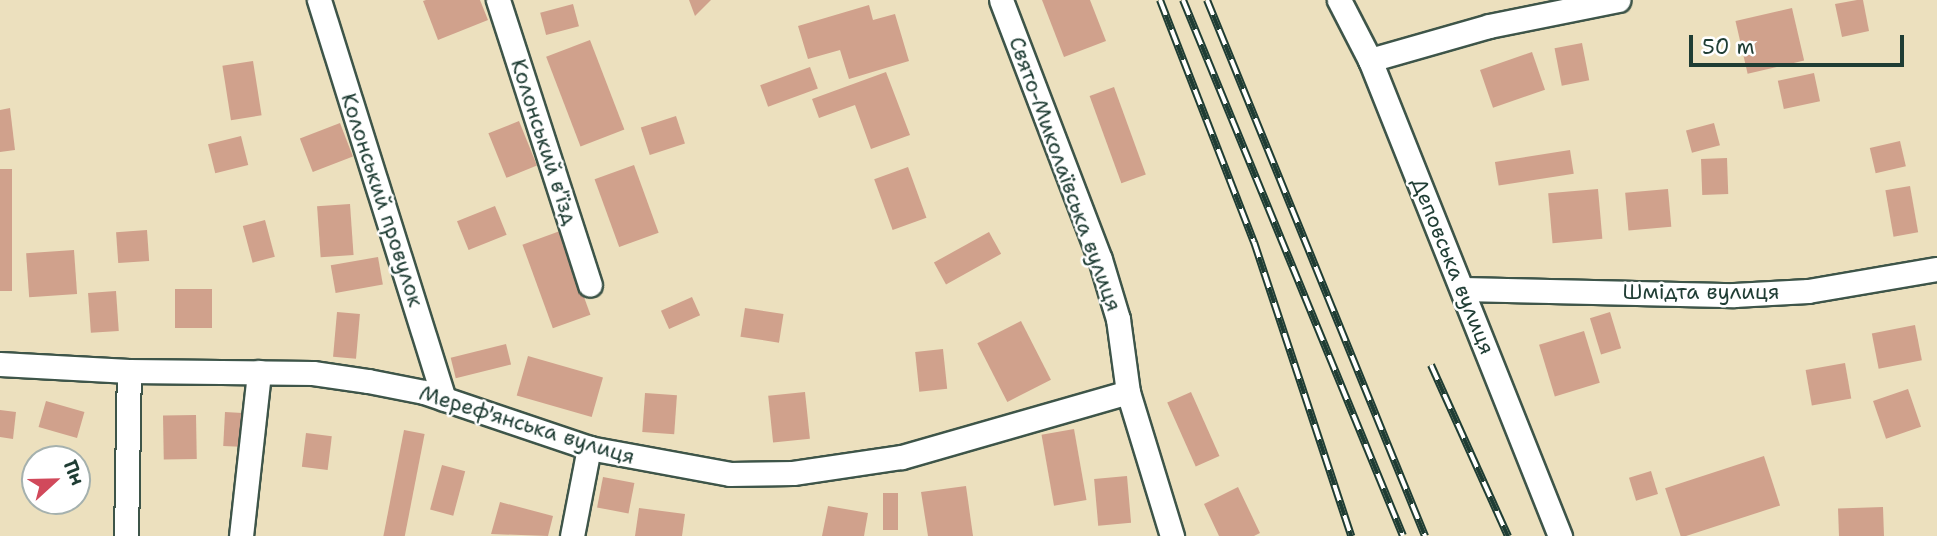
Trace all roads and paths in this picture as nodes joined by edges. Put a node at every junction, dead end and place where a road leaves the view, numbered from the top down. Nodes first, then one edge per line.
1 (319, 0) edge
2 (498, 0) edge
3 (1001, 0) edge
4 (1339, 0) edge
5 (1618, 0) edge
6 (1370, 60) junction
7 (1937, 269) edge
8 (590, 284) dead end
9 (1463, 289) junction
10 (0, 364) edge
11 (129, 371) junction
12 (259, 372) junction
13 (1128, 392) junction
14 (444, 400) junction
15 (589, 448) junction
16 (126, 536) edge
17 (241, 536) edge
18 (572, 536) edge
19 (1172, 536) edge
20 (1560, 536) edge

1 - 14 street, Колонський провулок
2 - 8 street, Колонський в'їзд
3 - 13 street, Свято-Миколаївська вулиця
4 - 6 street, Деповська вулиця
5 - 6 street
6 - 9 street, Деповська вулиця
7 - 9 street, Шмідта вулиця
9 - 20 street, Деповська вулиця
10 - 11 street, Мереф'янська вулиця
11 - 12 street, Мереф'янська вулиця
11 - 16 street
12 - 14 street, Мереф'янська вулиця
12 - 17 street
13 - 15 street, Мереф'янська вулиця
13 - 19 street, Свято-Миколаївська вулиця
14 - 15 street, Мереф'янська вулиця
15 - 18 street

